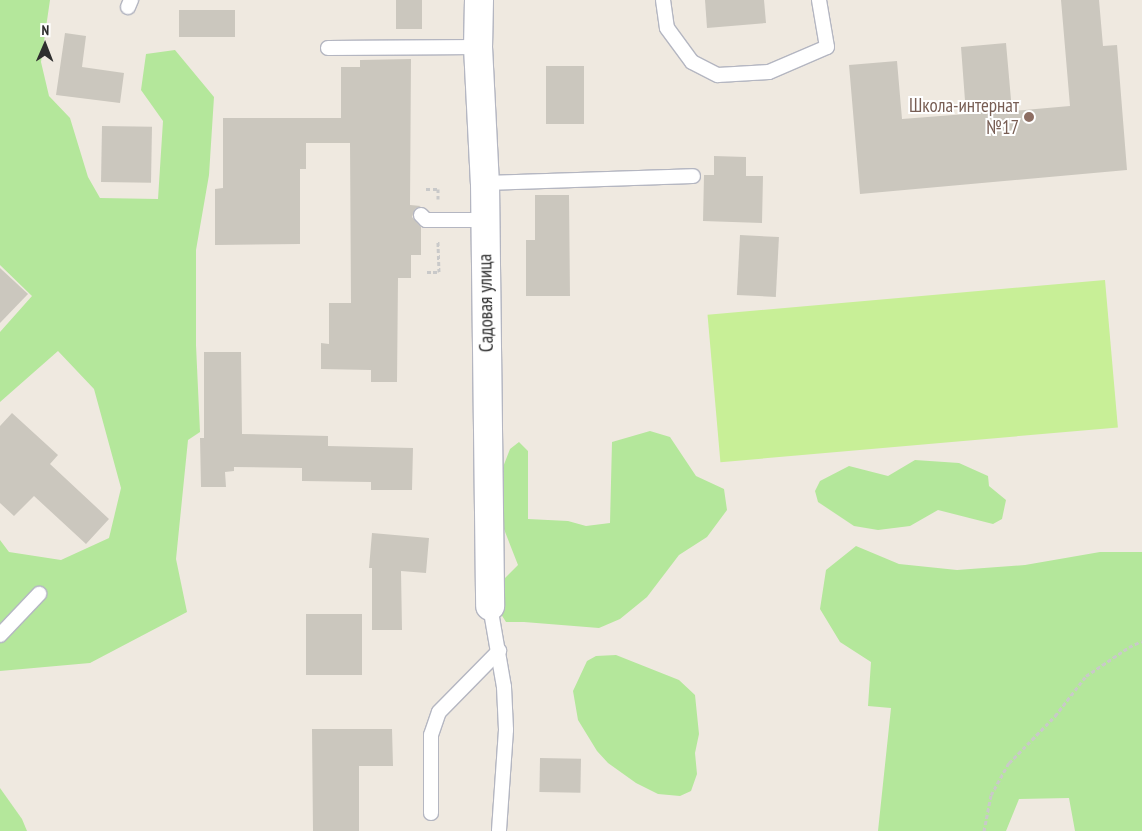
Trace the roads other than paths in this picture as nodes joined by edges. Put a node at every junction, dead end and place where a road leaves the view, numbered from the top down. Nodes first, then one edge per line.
1 (479, 0) edge
2 (663, 0) edge
3 (819, 0) edge
4 (478, 47) junction
5 (328, 48) dead end
6 (694, 176) dead end
7 (484, 183) junction
8 (421, 215) dead end
9 (485, 220) junction
10 (39, 594) dead end
11 (490, 606) joint
12 (0, 635) edge
13 (499, 652) junction
14 (431, 813) dead end
15 (499, 831) edge

1 - 4 street, Садовая улица
2 - 3 lane
4 - 5 lane
4 - 7 street, Садовая улица
6 - 7 lane
7 - 9 street, Садовая улица
8 - 9 lane
9 - 11 street, Садовая улица
10 - 12 lane
11 - 13 lane
13 - 14 lane
13 - 15 lane

